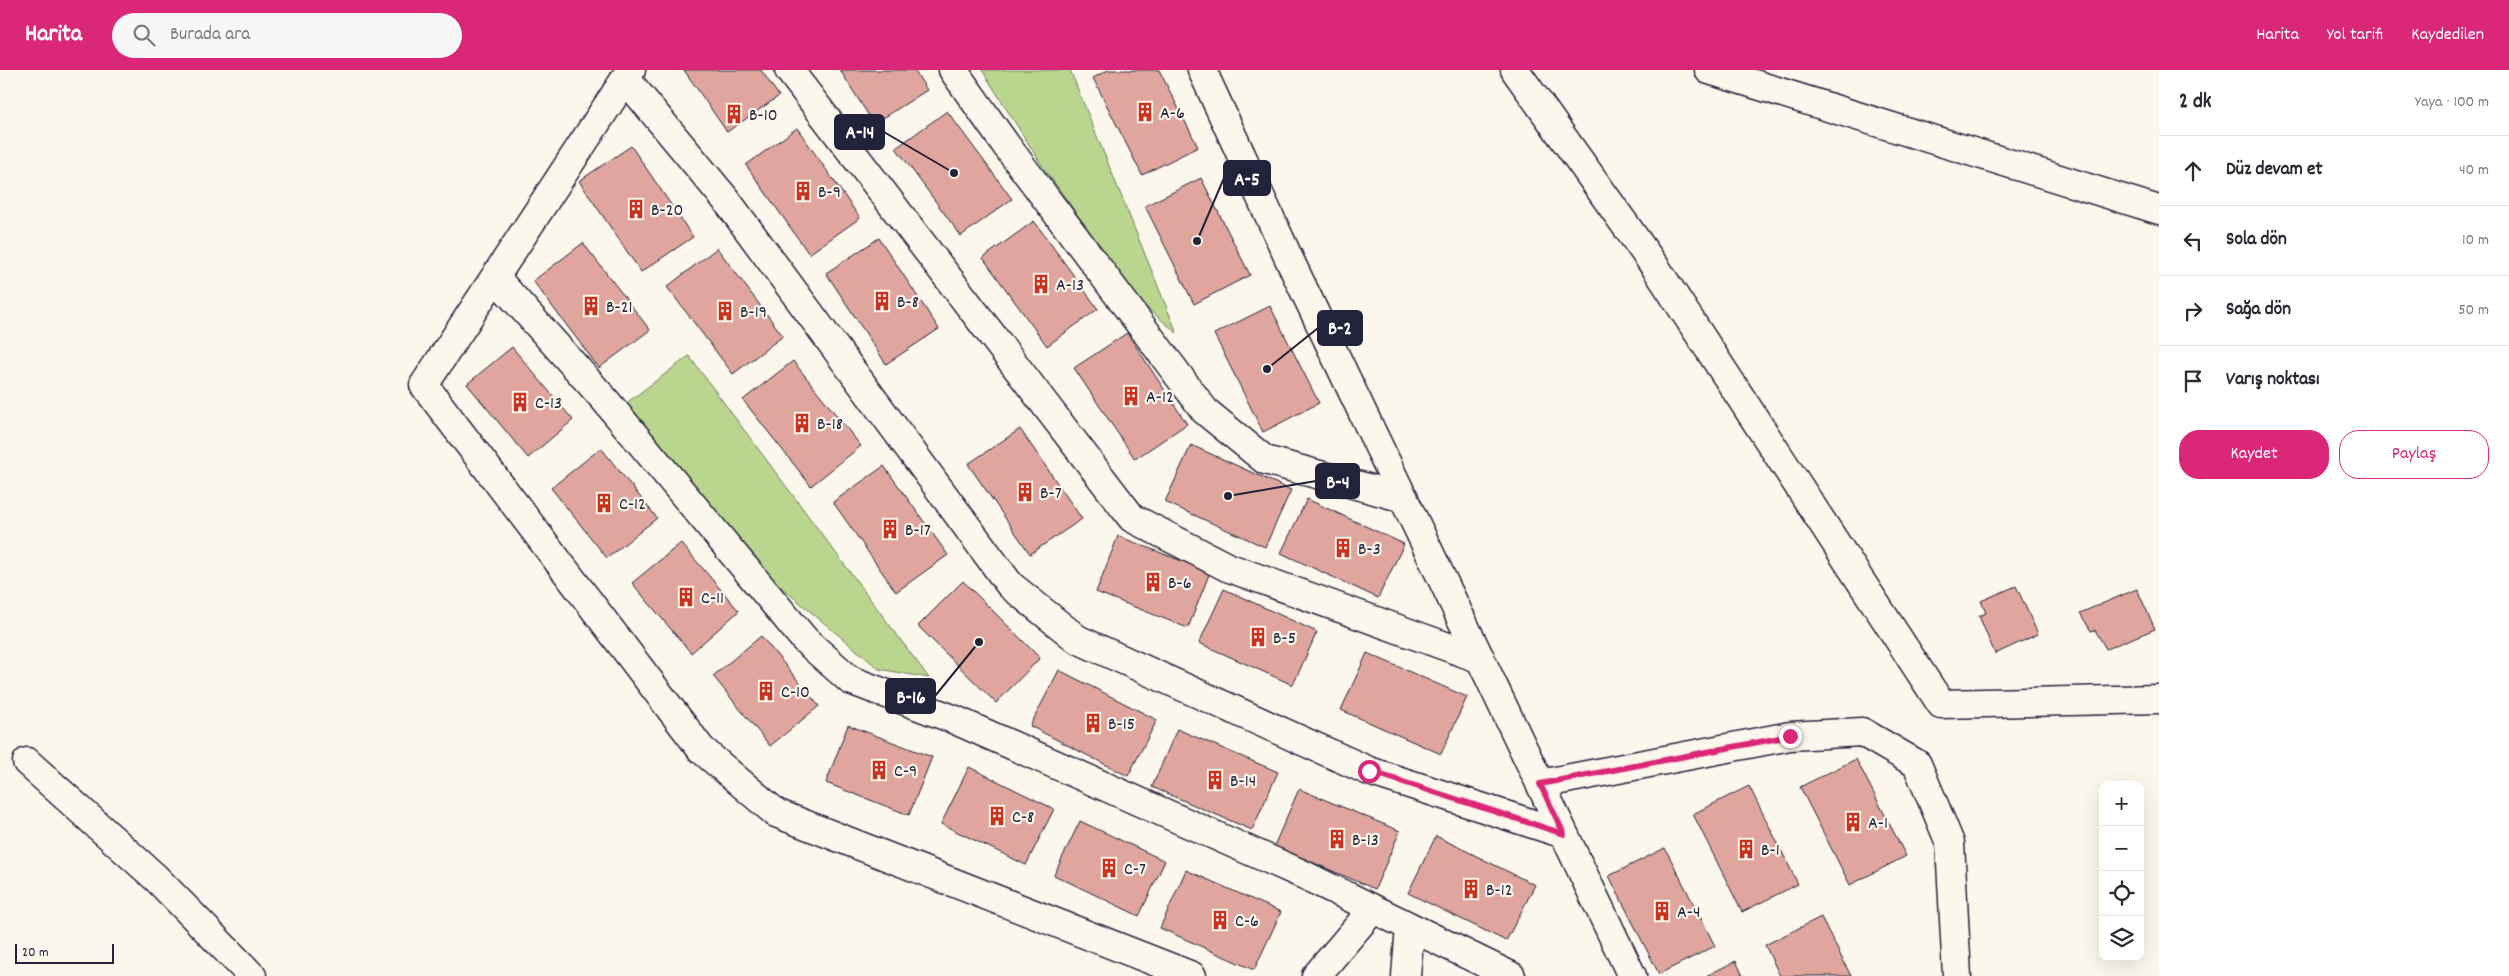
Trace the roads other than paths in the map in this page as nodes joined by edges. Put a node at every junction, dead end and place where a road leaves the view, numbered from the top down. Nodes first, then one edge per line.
1 (789, 70) edge
2 (953, 70) edge
3 (1202, 70) edge
4 (1514, 70) edge
5 (1710, 70) edge
6 (628, 74) edge
7 (2159, 210) edge
8 (495, 276) junction
9 (1404, 498) junction
10 (1480, 659) junction
11 (2159, 700) edge
12 (27, 762) dead end
13 (1540, 784) junction
14 (1564, 834) junction
15 (1373, 909) junction
16 (1410, 927) junction
17 (252, 976) edge
18 (1192, 976) edge
19 (1316, 976) edge
20 (1406, 976) edge
21 (1511, 976) edge
22 (1632, 976) edge
23 (1956, 976) edge

1 - 10 street
2 - 9 street
3 - 9 street
4 - 11 street
5 - 7 street
6 - 8 street
6 - 14 street
8 - 15 street
8 - 18 street
9 - 10 street
10 - 13 street
12 - 17 street
13 - 14 street
13 - 23 street
14 - 22 street
15 - 16 street
15 - 19 street
16 - 20 street
16 - 21 street

